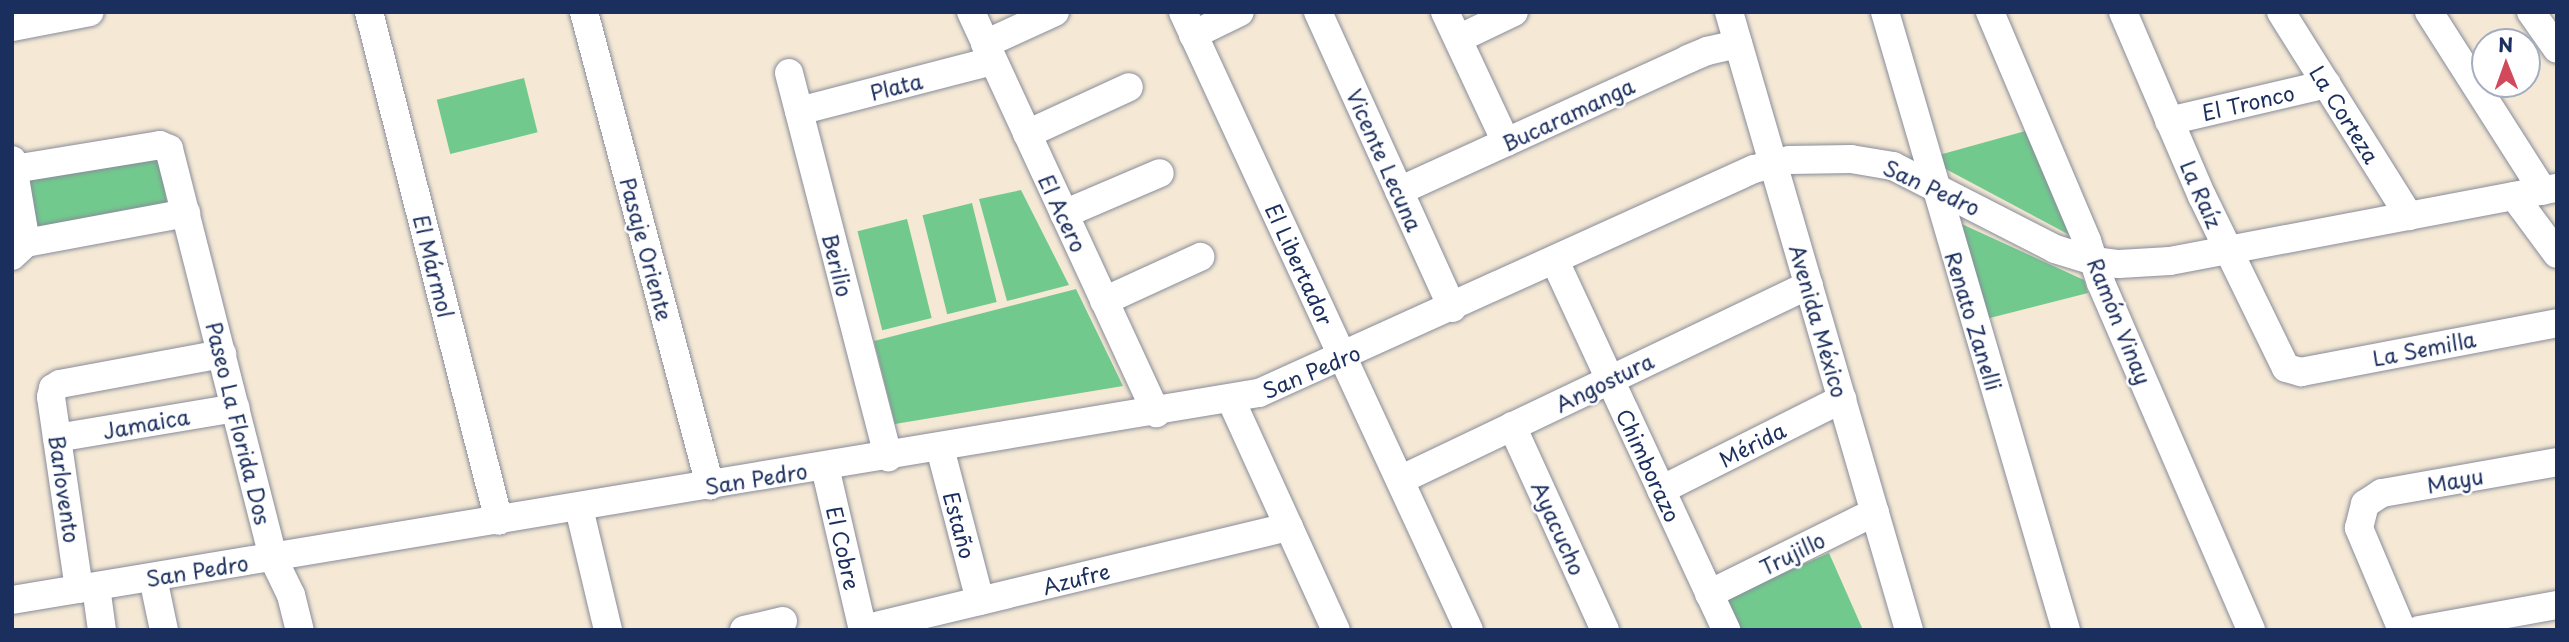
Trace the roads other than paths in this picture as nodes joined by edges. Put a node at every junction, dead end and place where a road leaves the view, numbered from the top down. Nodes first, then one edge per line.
1 (90, 12) edge
2 (369, 12) edge
3 (584, 12) edge
4 (971, 12) edge
5 (1055, 12) edge
6 (1240, 12) edge
7 (1318, 12) edge
8 (1445, 12) edge
9 (1514, 12) edge
10 (1729, 12) edge
11 (1885, 12) edge
12 (1990, 12) edge
13 (2123, 12) edge
14 (2280, 12) edge
15 (2429, 12) edge
16 (2531, 12) edge
17 (1188, 23) edge
18 (12, 27) edge
19 (1458, 39) junction
20 (1738, 44) junction
21 (2557, 49) edge
22 (989, 52) junction
23 (789, 73) dead end
24 (2327, 84) junction
25 (1129, 87) dead end
26 (799, 111) junction
27 (2169, 121) junction
28 (1027, 134) junction
29 (1506, 142) junction
30 (1773, 163) junction
31 (13, 165) edge
32 (1160, 173) dead end
33 (1934, 185) junction
34 (2550, 190) edge
35 (1399, 191) junction
36 (2514, 196) junction
37 (186, 213) junction
38 (1064, 214) junction
39 (2409, 216) junction
40 (19, 249) edge
41 (2227, 250) junction
42 (2557, 254) edge
43 (1200, 257) dead end
44 (1555, 261) junction
45 (2094, 261) junction
46 (1809, 285) junction
47 (1104, 301) junction
48 (1452, 308) junction
49 (2557, 323) edge
50 (222, 355) junction
51 (1343, 358) junction
52 (2290, 371) joint
53 (1610, 380) junction
54 (1842, 398) junction
55 (1231, 400) junction
56 (236, 408) junction
57 (1156, 413) junction
58 (1512, 426) junction
59 (57, 439) junction
60 (940, 448) junction
61 (888, 457) junction
62 (2557, 462) edge
63 (825, 467) junction
64 (1400, 480) junction
65 (710, 486) junction
66 (1661, 490) junction
67 (579, 508) junction
68 (1875, 512) junction
69 (499, 521) junction
70 (1289, 527) junction
71 (273, 558) junction
72 (153, 578) junction
73 (88, 588) junction
74 (1709, 594) junction
75 (12, 600) edge
76 (980, 601) junction
77 (2557, 605) edge
78 (783, 621) dead end
79 (1327, 628) edge
80 (102, 630) edge
81 (164, 630) edge
82 (300, 630) edge
83 (608, 630) edge
84 (744, 630) edge
85 (863, 630) edge
86 (1469, 630) edge
87 (1605, 630) edge
88 (1726, 630) edge
89 (1909, 630) edge
90 (2066, 630) edge
91 (2251, 630) edge
92 (2402, 630) edge
93 (2419, 630) edge

1 - 18 street
2 - 69 street, El Mármol
3 - 65 street, Pasaje Oriente
4 - 22 street, El Acero
5 - 22 street, Plata
6 - 17 street
7 - 35 street, Vicente Lecuna
8 - 19 street
9 - 19 street
10 - 20 street, Avenida México
11 - 33 street, Renato Zanelli
12 - 45 street, Ramón Vinay
13 - 27 street, La Raíz
14 - 24 street, La Corteza
15 - 34 street
16 - 21 street
17 - 51 street, El Libertador
19 - 29 street
20 - 29 street, Bucaramanga
20 - 30 street, Avenida México
22 - 26 street, Plata
22 - 28 street, El Acero
23 - 26 street, Berilio
24 - 27 street, El Tronco
24 - 39 street, La Corteza
25 - 28 street
26 - 61 street, Berilio
27 - 41 street, La Raíz
28 - 38 street, El Acero
29 - 35 street, Bucaramanga
30 - 33 street, San Pedro
30 - 44 street, San Pedro
30 - 46 street, Avenida México
31 - 37 street, Paseo La Florida Dos
31 - 40 street, Paseo La Florida Dos
32 - 38 street
33 - 45 street, San Pedro
33 - 90 street, Renato Zanelli
34 - 36 street, San Pedro
35 - 48 street, Vicente Lecuna
36 - 39 street, San Pedro
36 - 42 street
37 - 40 street, Paseo La Florida Dos
37 - 50 street, Paseo La Florida Dos
38 - 47 street, El Acero
39 - 41 street, San Pedro
41 - 45 street, San Pedro
41 - 52 street, La Raíz
43 - 47 street
44 - 48 street, San Pedro
44 - 53 street, Chimborazo
45 - 91 street, Ramón Vinay
46 - 53 street, Angostura
46 - 54 street, Avenida México
47 - 57 street, El Acero
48 - 51 street, San Pedro
49 - 52 street, La Semilla
50 - 56 street, Paseo La Florida Dos
50 - 59 street, Barlovento
51 - 55 street, San Pedro
51 - 64 street, El Libertador
53 - 58 street, Angostura
53 - 66 street, Chimborazo
54 - 66 street, Mérida
54 - 68 street, Avenida México
55 - 57 street, San Pedro
55 - 70 street
56 - 59 street, Jamaica
56 - 71 street, Paseo La Florida Dos
57 - 60 street, San Pedro
58 - 64 street, Angostura
58 - 87 street, Ayacucho
59 - 73 street, Barlovento
60 - 61 street, San Pedro
60 - 76 street, Estaño
61 - 63 street, San Pedro
62 - 92 street, Mayu
63 - 65 street, San Pedro
63 - 85 street, El Cobre
64 - 86 street, El Libertador
65 - 67 street, San Pedro
66 - 74 street, Chimborazo
67 - 69 street, San Pedro
67 - 83 street
68 - 74 street, Trujillo
68 - 89 street, Avenida México
69 - 71 street, San Pedro
70 - 76 street, Azufre
70 - 79 street
71 - 72 street, San Pedro
71 - 82 street, Paseo La Florida Dos
72 - 73 street, San Pedro
72 - 81 street
73 - 75 street, San Pedro
73 - 80 street, Barlovento
74 - 88 street, Chimborazo
76 - 85 street, Azufre
77 - 93 street
78 - 84 street

